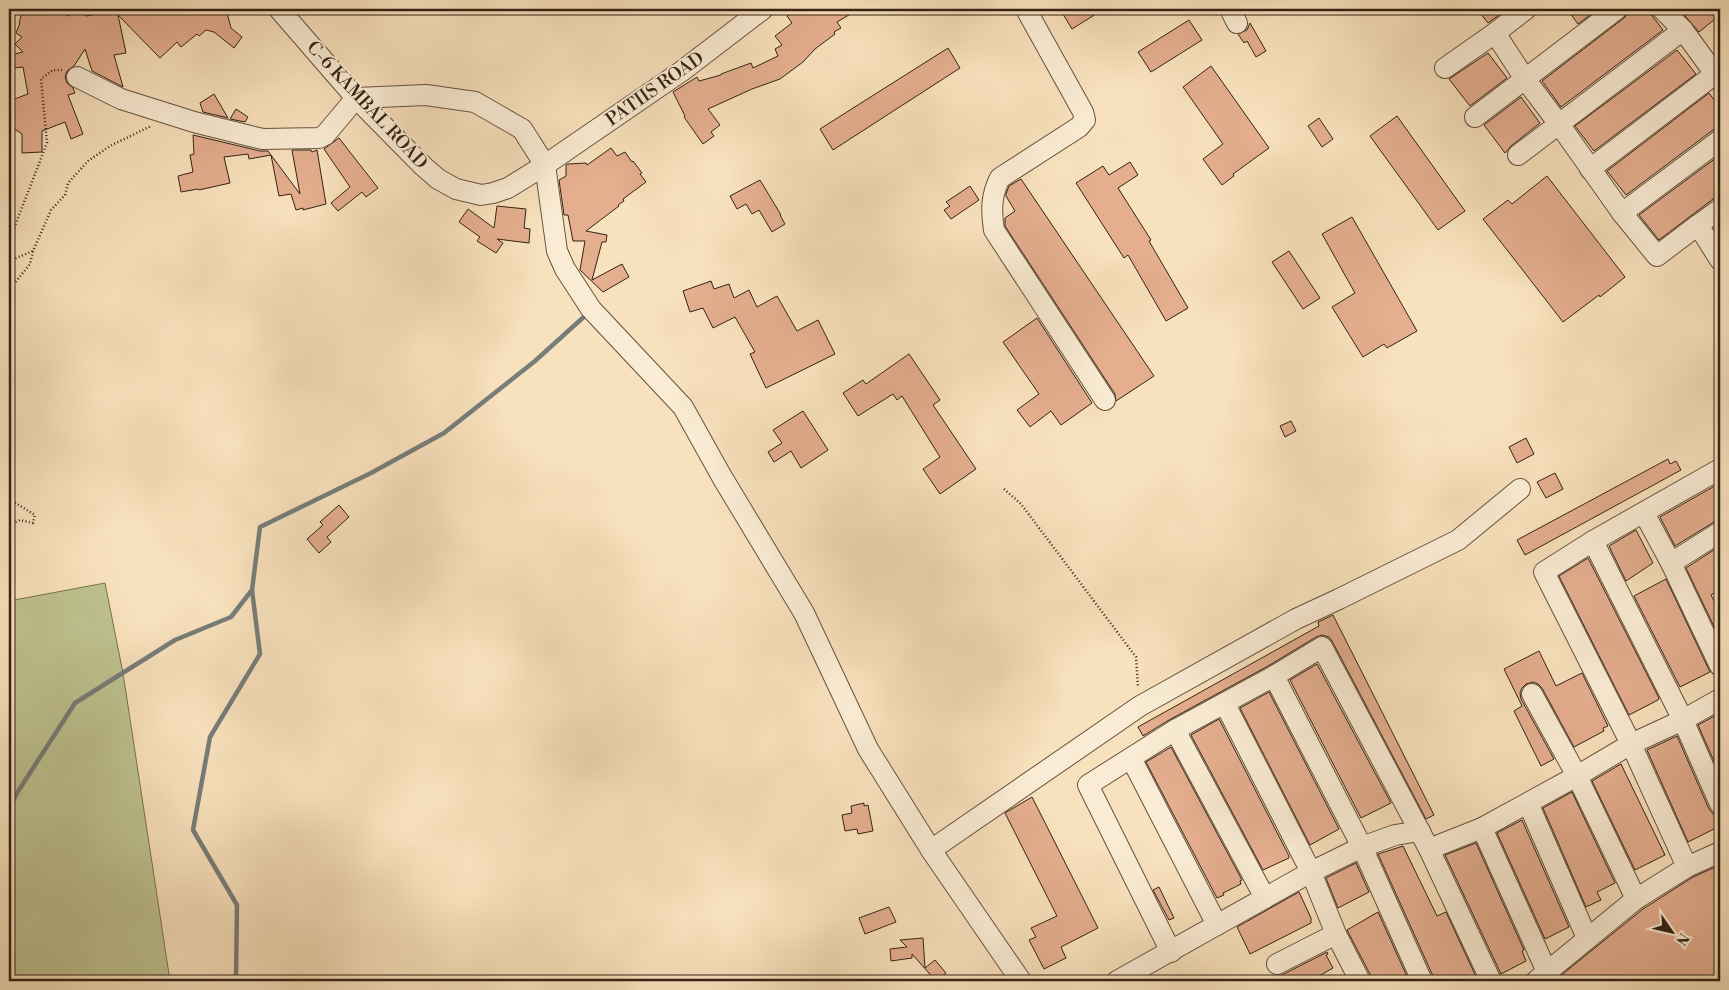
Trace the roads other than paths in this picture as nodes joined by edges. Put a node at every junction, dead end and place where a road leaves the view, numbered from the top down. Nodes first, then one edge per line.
1 (279, 9) edge
2 (763, 9) edge
3 (1028, 9) edge
4 (1526, 9) edge
5 (1617, 9) edge
6 (1662, 9) edge
7 (1683, 30) junction
8 (1496, 33) junction
9 (1445, 68) dead end
10 (77, 77) road end
11 (1718, 77) edge
12 (1525, 79) junction
13 (356, 98) junction
14 (1474, 117) dead end
15 (1559, 124) junction
16 (1720, 140) edge
17 (1518, 155) dead end
18 (545, 165) junction
19 (1590, 169) junction
20 (1720, 209) edge
21 (1622, 213) junction
22 (1698, 225) junction
23 (1720, 260) edge
24 (1106, 400) dead end
25 (1720, 469) edge
26 (1520, 489) dead end
27 (1644, 512) junction
28 (1719, 536) edge
29 (1593, 541) junction
30 (1671, 563) junction
31 (1720, 666) edge
32 (1274, 676) junction
33 (1532, 694) dead end
34 (1720, 699) edge
35 (1225, 704) junction
36 (1684, 720) junction
37 (1175, 730) junction
38 (1631, 744) junction
39 (1131, 758) junction
40 (1577, 776) junction
41 (1528, 803) junction
42 (1720, 804) edge
43 (1482, 828) junction
44 (1420, 831) junction
45 (1362, 847) junction
46 (1429, 849) junction
47 (931, 850) junction
48 (1720, 852) edge
49 (1687, 867) junction
50 (1312, 872) junction
51 (1265, 898) junction
52 (1636, 898) junction
53 (1217, 925) junction
54 (1336, 934) junction
55 (1587, 938) junction
56 (1171, 952) junction
57 (1277, 964) dead end
58 (1542, 977) edge
59 (1021, 981) edge
60 (1117, 981) edge
61 (1360, 981) edge
62 (1422, 981) edge
63 (1491, 981) edge

1 - 13 street, C-6 KAMBAL ROAD
2 - 18 street, PATIIS ROAD
3 - 24 street
4 - 8 street
5 - 12 street
6 - 7 street
7 - 11 street
7 - 15 street
8 - 9 street
8 - 12 street
10 - 13 street
11 - 19 street
12 - 14 street
12 - 15 street
13 - 18 street
13 - 18 street, C-6 KAMBAL ROAD
15 - 17 street
15 - 19 street
16 - 21 street
18 - 47 street
19 - 21 street
20 - 22 street
21 - 22 street
22 - 23 street
25 - 27 street
26 - 47 street
27 - 29 street
27 - 30 street
28 - 30 street
29 - 36 street
29 - 38 street
30 - 31 street
32 - 35 street
32 - 44 street
32 - 45 street
33 - 40 street
34 - 36 street
35 - 37 street
35 - 50 street
36 - 38 street
36 - 42 street
37 - 39 street
37 - 51 street
38 - 40 street
38 - 49 street
39 - 53 street
39 - 56 street
40 - 41 street
40 - 52 street
41 - 43 street
41 - 55 street
43 - 46 street
43 - 58 street
44 - 45 street
44 - 46 street
45 - 50 street
45 - 62 street
46 - 63 street
47 - 59 street
48 - 49 street
49 - 52 street
50 - 51 street
50 - 54 street
51 - 53 street
52 - 55 street
53 - 56 street
54 - 57 street
54 - 61 street
55 - 58 street
56 - 60 street

